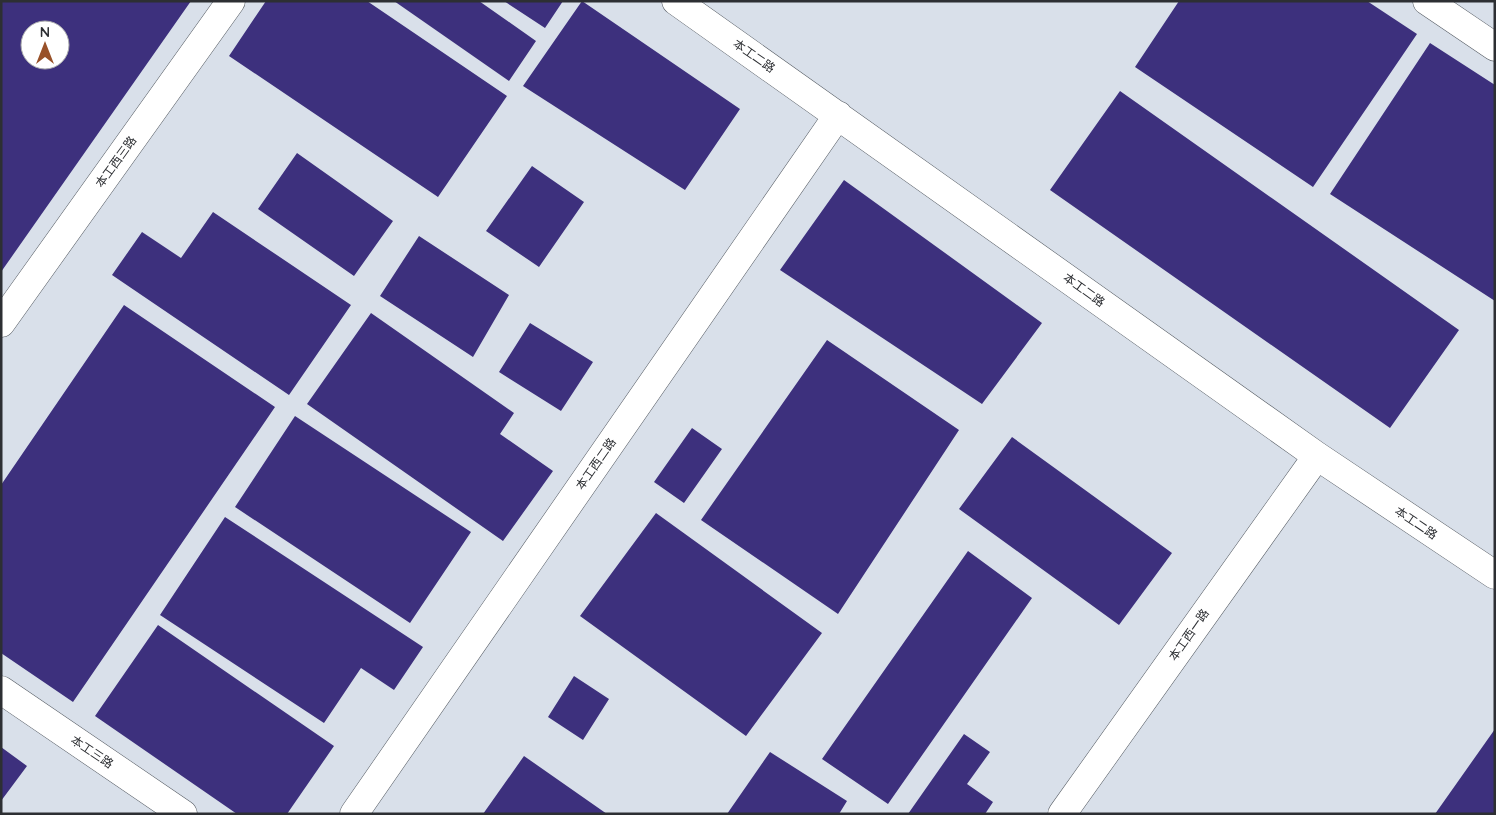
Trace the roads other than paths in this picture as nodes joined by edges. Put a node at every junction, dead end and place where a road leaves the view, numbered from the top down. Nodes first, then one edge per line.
1 (231, 1) edge
2 (676, 1) edge
3 (1427, 1) edge
4 (1495, 47) edge
5 (838, 115) junction
6 (1, 323) edge
7 (1317, 456) junction
8 (1495, 575) edge
9 (1, 690) edge
10 (183, 814) edge
11 (354, 814) edge
12 (1062, 814) edge

1 - 6 street, 本工西三路
2 - 5 street, 本工二路
3 - 4 street
5 - 7 street, 本工二路
5 - 11 street, 本工西二路
7 - 8 street, 本工二路
7 - 12 street, 本工西一路
9 - 10 street, 本工三路

